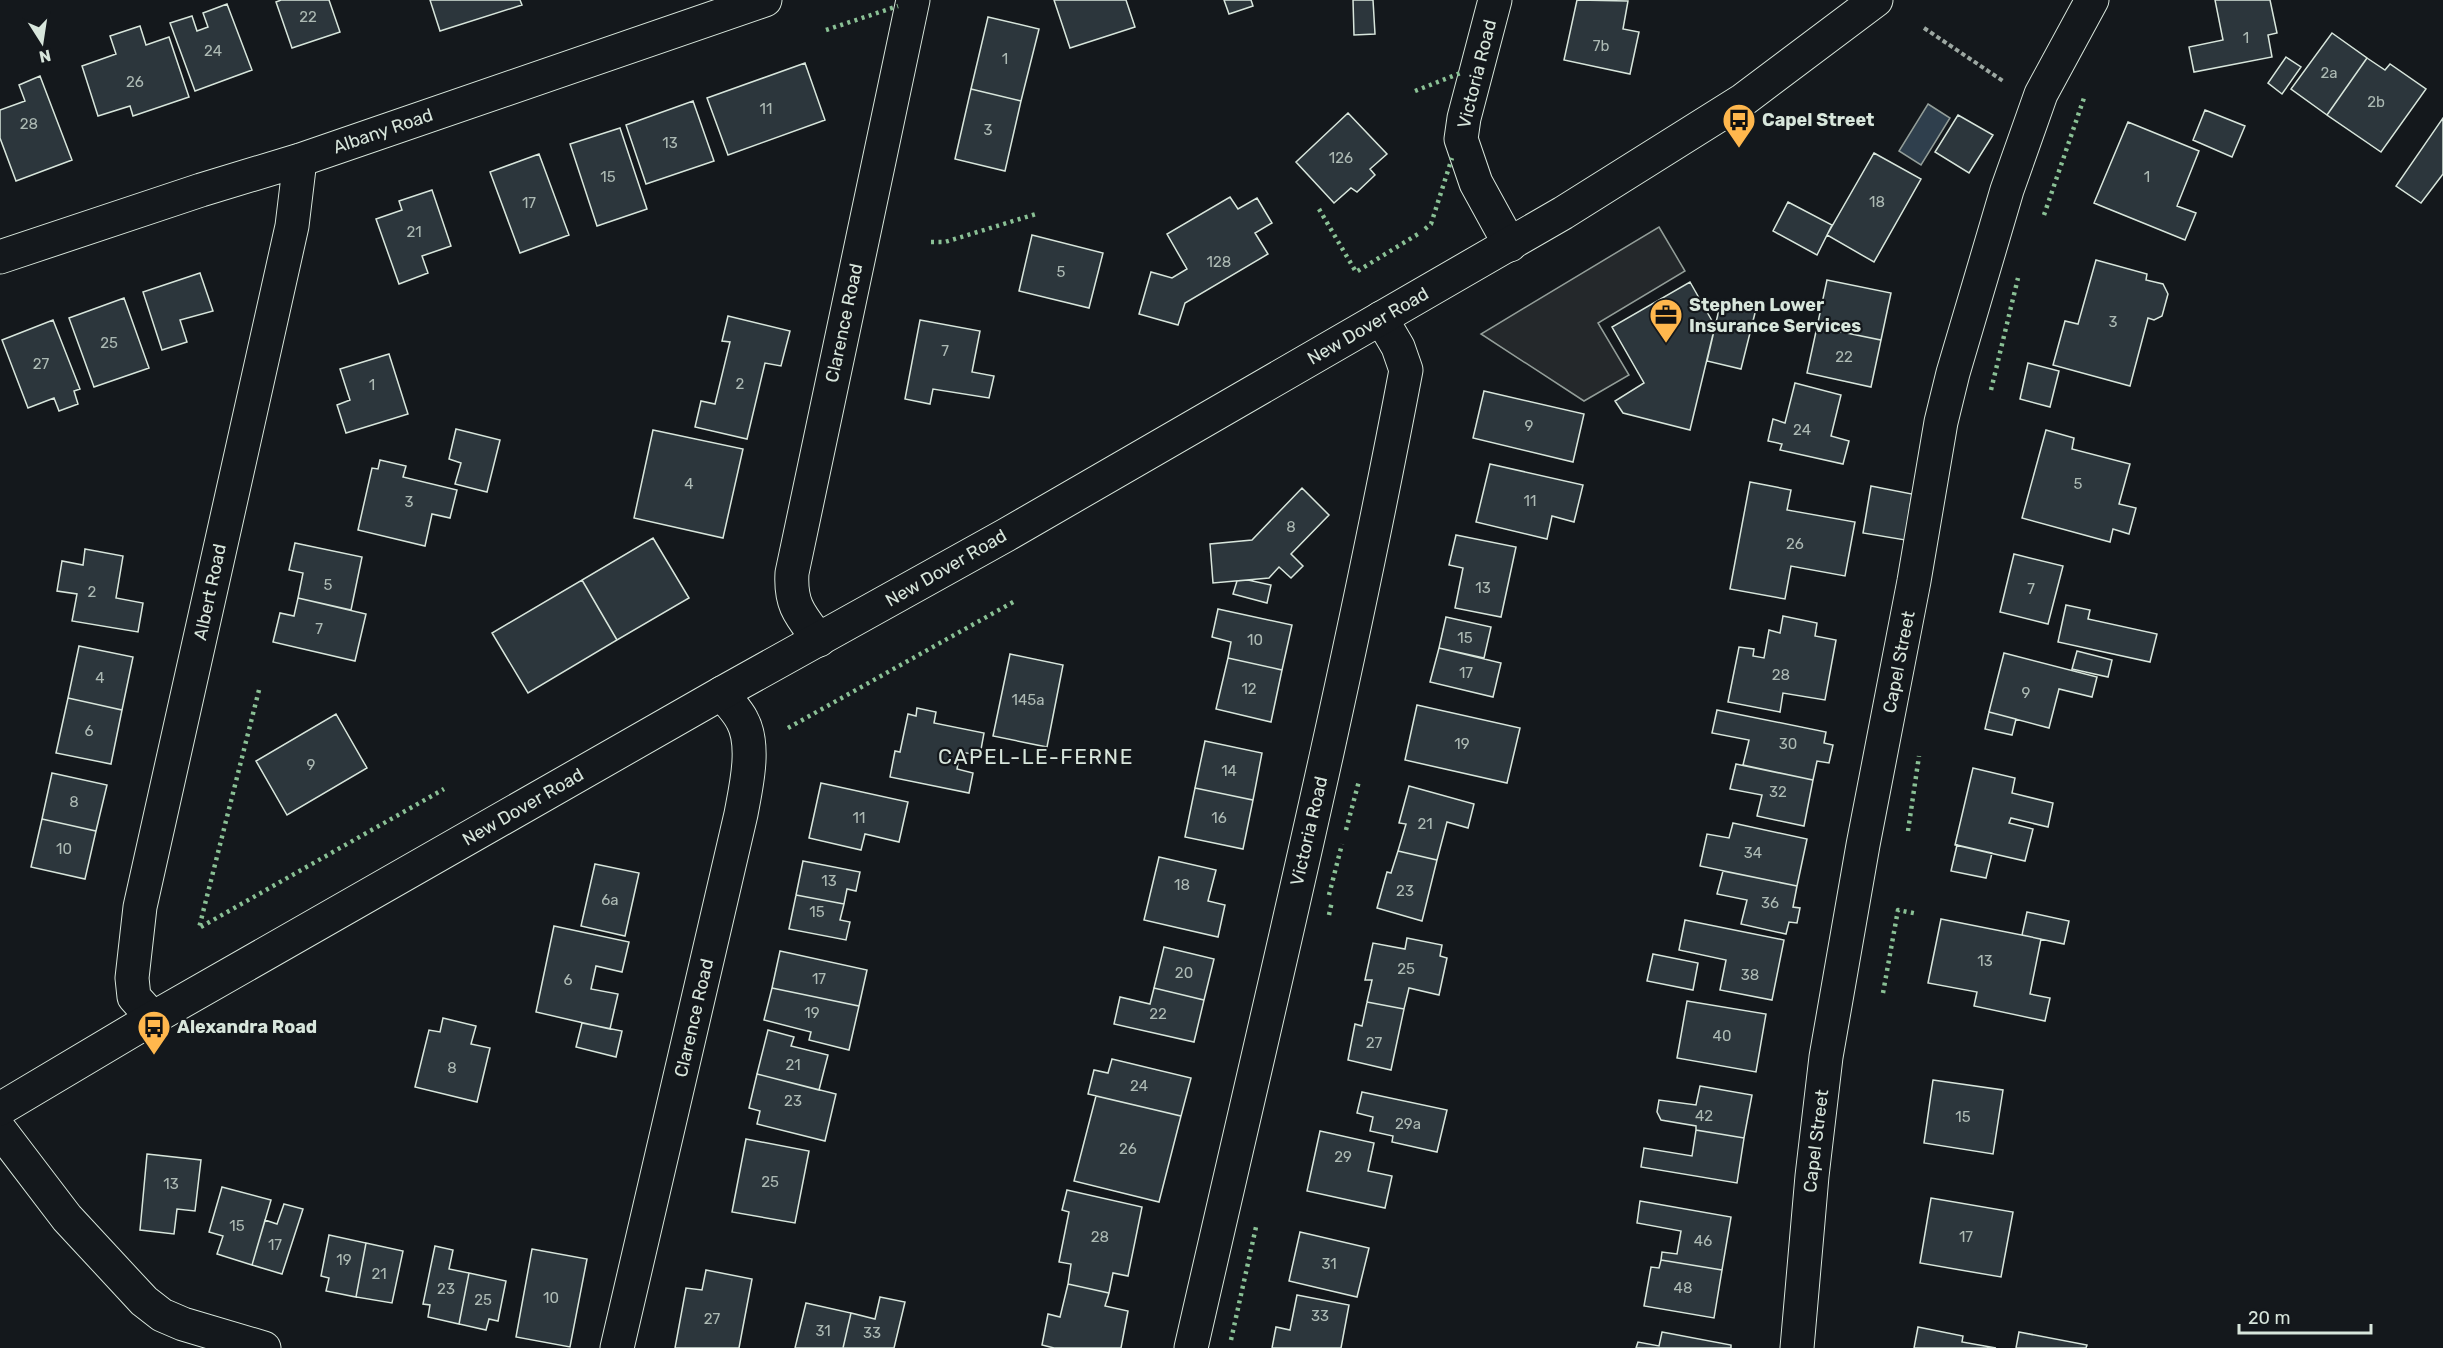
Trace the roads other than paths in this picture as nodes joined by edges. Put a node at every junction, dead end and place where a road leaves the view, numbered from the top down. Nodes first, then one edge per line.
1 (765, 0) edge
2 (913, 0) edge
3 (1495, 0) edge
4 (1876, 0) edge
5 (2092, 0) edge
6 (300, 160) junction
7 (1510, 245) junction
8 (0, 256) edge
9 (1381, 318) junction
10 (819, 640) junction
11 (722, 693) junction
12 (153, 1018) junction
13 (0, 1109) edge
14 (0, 1130) edge
15 (264, 1348) edge
16 (617, 1348) edge
17 (1191, 1348) edge
18 (1797, 1348) edge

1 - 6 street, Albany Road
2 - 10 street, Clarence Road
3 - 7 street, Victoria Road
4 - 7 street, New Dover Road
5 - 18 street, Capel Street
6 - 8 street, Albany Road
6 - 12 street, Albert Road
7 - 9 street, New Dover Road
9 - 10 street, New Dover Road
9 - 17 street, Victoria Road
10 - 11 street, New Dover Road
11 - 12 street, New Dover Road
11 - 16 street, Clarence Road
12 - 13 street, New Dover Road
14 - 15 street

